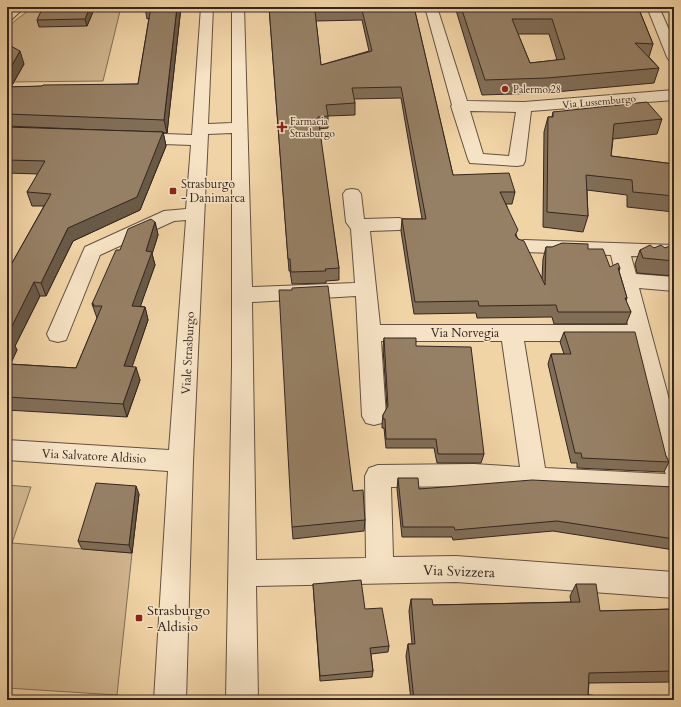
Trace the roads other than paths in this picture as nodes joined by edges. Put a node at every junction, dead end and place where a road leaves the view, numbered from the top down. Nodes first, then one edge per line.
1 (19, 7) edge
2 (207, 7) edge
3 (238, 7) edge
4 (431, 7) edge
5 (653, 7) edge
6 (7, 16) edge
7 (674, 57) edge
8 (674, 95) edge
9 (459, 106) junction
10 (524, 107) junction
11 (239, 128) junction
12 (200, 135) junction
13 (124, 137) edge
14 (352, 194) dead end
15 (195, 214) junction
16 (399, 224) dead end
17 (360, 228) junction
18 (524, 246) edge
19 (619, 248) junction
20 (674, 251) edge
21 (627, 280) junction
22 (674, 284) edge
23 (366, 289) junction
24 (242, 295) junction
25 (370, 333) junction
26 (512, 333) junction
27 (641, 333) junction
28 (58, 334) dead end
29 (374, 416) dead end
30 (7, 450) edge
31 (181, 461) junction
32 (674, 466) edge
33 (534, 477) junction
34 (674, 485) edge
35 (380, 570) junction
36 (243, 573) junction
37 (674, 584) edge
38 (170, 700) edge
39 (242, 700) edge

1 - 6 street
2 - 12 street, Viale Strasburgo
3 - 11 street
4 - 9 street
5 - 7 street
8 - 10 street, Via Lussemburgo
9 - 10 street, Via Lussemburgo
9 - 10 street
11 - 12 street
11 - 24 street
12 - 13 street
12 - 15 street, Viale Strasburgo
14 - 17 street
15 - 28 street
15 - 31 street, Viale Strasburgo
16 - 17 street
17 - 23 street
18 - 19 street
19 - 20 street
19 - 21 street
21 - 22 street
21 - 27 street
23 - 24 street
23 - 25 street
24 - 36 street
25 - 26 street, Via Norvegia
25 - 29 street
26 - 27 street, Via Norvegia
26 - 33 street
27 - 32 street
30 - 31 street, Via Salvatore Aldisio
31 - 38 street, Viale Strasburgo
33 - 34 street
33 - 35 street
35 - 36 street, Via Svizzera
35 - 37 street, Via Svizzera
36 - 39 street

